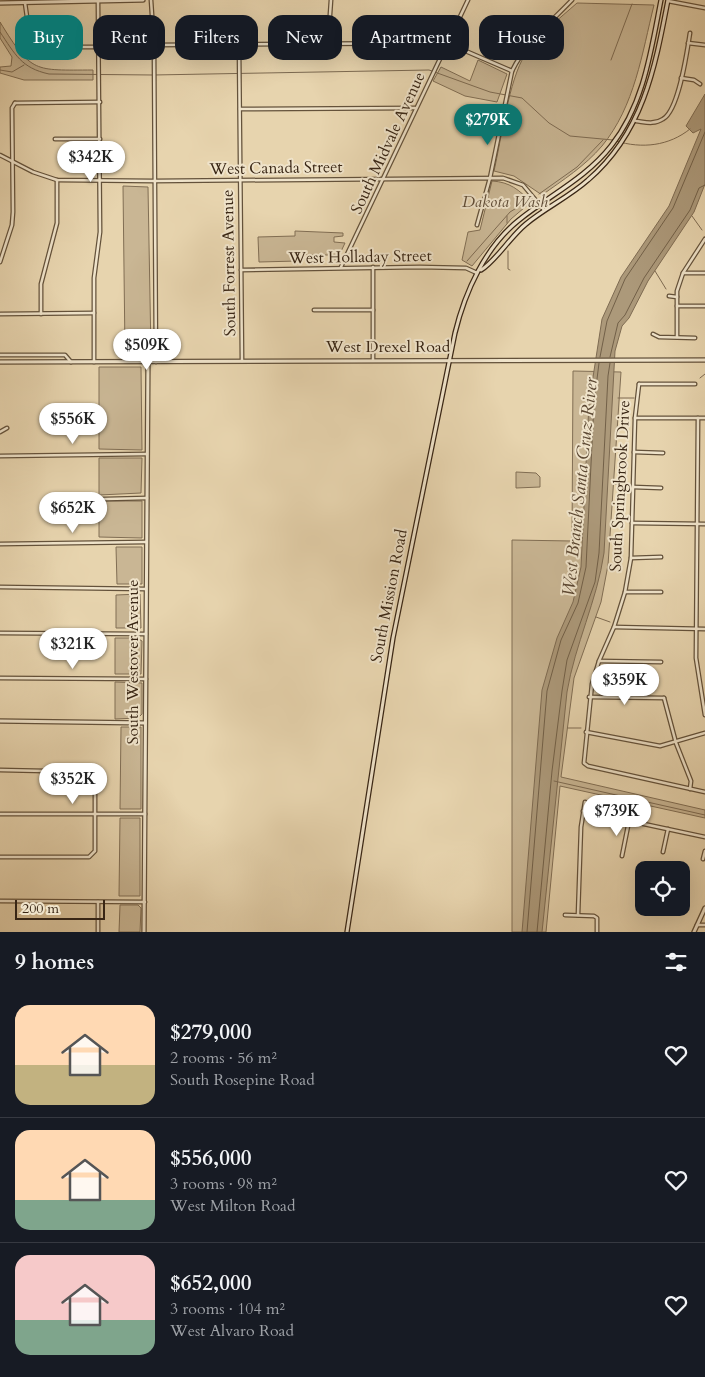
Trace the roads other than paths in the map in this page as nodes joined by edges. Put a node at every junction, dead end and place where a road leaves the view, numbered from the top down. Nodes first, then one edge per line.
1 (143, 0) edge
2 (151, 0) edge
3 (331, 0) edge
4 (468, 0) edge
5 (572, 0) edge
6 (665, 0) edge
7 (98, 2) junction
8 (0, 3) edge
9 (25, 3) junction
10 (705, 8) edge
11 (98, 15) edge
12 (152, 15) edge
13 (330, 15) edge
14 (461, 15) edge
15 (690, 33) dead end
16 (688, 43) junction
17 (705, 45) edge
18 (93, 47) edge
19 (469, 53) edge
20 (99, 60) edge
21 (154, 60) edge
22 (239, 60) edge
23 (439, 60) edge
24 (512, 72) junction
25 (681, 78) junction
26 (644, 80) junction
27 (651, 82) junction
28 (700, 84) dead end
29 (11, 100) dead end
30 (100, 102) junction
31 (15, 103) junction
32 (415, 108) junction
33 (240, 109) junction
34 (636, 121) junction
35 (55, 139) dead end
36 (100, 139) junction
37 (0, 155) edge
38 (13, 162) junction
39 (386, 177) junction
40 (490, 178) junction
41 (240, 179) junction
42 (57, 180) junction
43 (100, 181) junction
44 (154, 181) junction
45 (540, 205) junction
46 (544, 210) junction
47 (477, 225) dead end
48 (705, 239) edge
49 (0, 262) edge
50 (341, 267) junction
51 (374, 267) junction
52 (241, 270) junction
53 (480, 272) junction
54 (683, 273) junction
55 (705, 273) edge
56 (669, 296) dead end
57 (677, 297) junction
58 (677, 306) junction
59 (705, 306) edge
60 (314, 310) dead end
61 (373, 310) junction
62 (94, 313) junction
63 (0, 314) edge
64 (41, 314) junction
65 (654, 334) dead end
66 (677, 337) junction
67 (695, 338) dead end
68 (0, 355) edge
69 (450, 359) junction
70 (373, 360) junction
71 (705, 360) edge
72 (242, 361) junction
73 (0, 362) edge
74 (71, 362) junction
75 (94, 362) junction
76 (148, 362) junction
77 (156, 362) junction
78 (695, 384) dead end
79 (635, 418) junction
80 (698, 418) junction
81 (705, 418) edge
82 (8, 428) dead end
83 (0, 432) edge
84 (634, 452) junction
85 (663, 453) dead end
86 (147, 454) junction
87 (0, 456) edge
88 (633, 488) junction
89 (661, 488) dead end
90 (147, 498) junction
91 (65, 500) dead end
92 (631, 523) junction
93 (697, 524) junction
94 (705, 524) edge
95 (146, 542) junction
96 (0, 544) edge
97 (631, 558) junction
98 (661, 558) dead end
99 (0, 587) edge
100 (146, 589) junction
101 (625, 592) junction
102 (661, 592) dead end
103 (614, 627) junction
104 (696, 628) junction
105 (705, 628) edge
106 (0, 633) edge
107 (146, 634) junction
108 (599, 662) junction
109 (662, 662) dead end
110 (0, 678) edge
111 (146, 679) junction
112 (589, 697) junction
113 (705, 715) edge
114 (0, 721) edge
115 (145, 723) junction
116 (586, 732) junction
117 (705, 733) edge
118 (676, 743) junction
119 (0, 770) edge
120 (96, 770) dead end
121 (92, 773) junction
122 (690, 789) junction
123 (705, 792) edge
124 (585, 802) dead end
125 (583, 811) junction
126 (0, 814) edge
127 (95, 814) junction
128 (145, 814) junction
129 (629, 821) junction
130 (668, 829) junction
131 (705, 838) edge
132 (705, 851) edge
133 (664, 852) dead end
134 (93, 855) junction
135 (622, 856) dead end
136 (0, 857) edge
137 (96, 858) dead end
138 (703, 860) dead end
139 (0, 902) edge
140 (98, 902) junction
141 (145, 902) junction
142 (705, 908) edge
143 (566, 915) dead end
144 (578, 915) junction
145 (696, 925) junction
146 (705, 925) edge
147 (98, 932) edge
148 (144, 932) edge
149 (347, 932) edge
150 (598, 932) edge
151 (694, 932) edge

1 - 7 street
2 - 12 street
3 - 13 street
4 - 14 street, South Midvale Avenue
5 - 24 street
6 - 10 street
6 - 26 street, South Mission Road
6 - 27 street, South Mission Road
7 - 9 street
7 - 11 street
8 - 9 street
9 - 18 street
15 - 16 street
16 - 17 street
16 - 25 street
19 - 24 street
20 - 30 street
21 - 44 street
22 - 33 street, South Forrest Avenue
23 - 32 street, South Midvale Avenue
24 - 40 street
25 - 28 street
25 - 34 street
26 - 27 street
26 - 45 street, South Mission Road
27 - 34 street, South Mission Road
29 - 31 street
30 - 31 street
30 - 36 street
31 - 38 street
32 - 33 street
32 - 39 street, South Midvale Avenue
33 - 41 street, South Forrest Avenue
34 - 46 street, South Mission Road
35 - 36 street
36 - 43 street
37 - 38 street, West Canada Street
38 - 42 street, West Canada Street
38 - 49 street
39 - 40 street, West Canada Street
39 - 41 street, West Canada Street
39 - 50 street, South Midvale Avenue
40 - 45 street, West Canada Street
40 - 47 street
41 - 44 street, West Canada Street
41 - 52 street, South Forrest Avenue
42 - 43 street, West Canada Street
42 - 64 street
43 - 44 street, West Canada Street
43 - 62 street
44 - 77 street
45 - 46 street, West Canada Street
45 - 53 street, South Mission Road
46 - 53 street, South Mission Road
48 - 54 street
50 - 51 street, West Holladay Street
50 - 52 street, West Holladay Street
51 - 53 street, West Holladay Street
51 - 61 street
52 - 72 street, South Forrest Avenue
53 - 69 street, South Mission Road
54 - 55 street
54 - 57 street
56 - 57 street
57 - 58 street
58 - 59 street
58 - 66 street
60 - 61 street
61 - 70 street
62 - 64 street
62 - 75 street
63 - 64 street
65 - 66 street
66 - 67 street
68 - 74 street, West Drexel Road
69 - 70 street, West Drexel Road
69 - 71 street, West Drexel Road
69 - 149 street, South Mission Road
70 - 72 street, West Drexel Road
72 - 77 street, West Drexel Road
73 - 74 street, West Drexel Road
74 - 75 street, West Drexel Road
75 - 76 street, West Drexel Road
76 - 77 street, West Drexel Road
76 - 86 street, South Westover Avenue
78 - 79 street, South Springbrook Drive
79 - 80 street
79 - 84 street, South Springbrook Drive
80 - 81 street
80 - 93 street
82 - 83 street
84 - 85 street
84 - 88 street, South Springbrook Drive
86 - 87 street
86 - 90 street, South Westover Avenue
88 - 89 street
88 - 92 street, South Springbrook Drive
90 - 91 street
90 - 95 street, South Westover Avenue
92 - 93 street
92 - 97 street, South Springbrook Drive
93 - 94 street
93 - 104 street
95 - 96 street
95 - 100 street, South Westover Avenue
97 - 98 street
97 - 101 street, South Springbrook Drive
99 - 100 street
100 - 107 street, South Westover Avenue
101 - 102 street
101 - 103 street, South Springbrook Drive
103 - 104 street
103 - 108 street, South Springbrook Drive
104 - 105 street
104 - 113 street
106 - 107 street
107 - 111 street, South Westover Avenue
108 - 109 street
108 - 112 street, South Springbrook Drive
110 - 111 street
111 - 115 street, South Westover Avenue
112 - 116 street, South Springbrook Drive
112 - 118 street
114 - 115 street
115 - 128 street, South Westover Avenue
116 - 118 street
116 - 122 street, South Springbrook Drive
117 - 118 street
118 - 122 street
119 - 121 street
120 - 121 street
121 - 127 street
122 - 123 street
124 - 125 street
125 - 129 street
125 - 144 street
126 - 127 street
127 - 128 street
127 - 134 street
128 - 141 street, South Westover Avenue
129 - 130 street
129 - 135 street
130 - 131 street
130 - 133 street
132 - 138 street
134 - 136 street
134 - 137 street
139 - 140 street
140 - 141 street
140 - 147 street
141 - 148 street, South Westover Avenue
142 - 145 street
143 - 144 street
144 - 150 street
145 - 146 street
145 - 151 street

